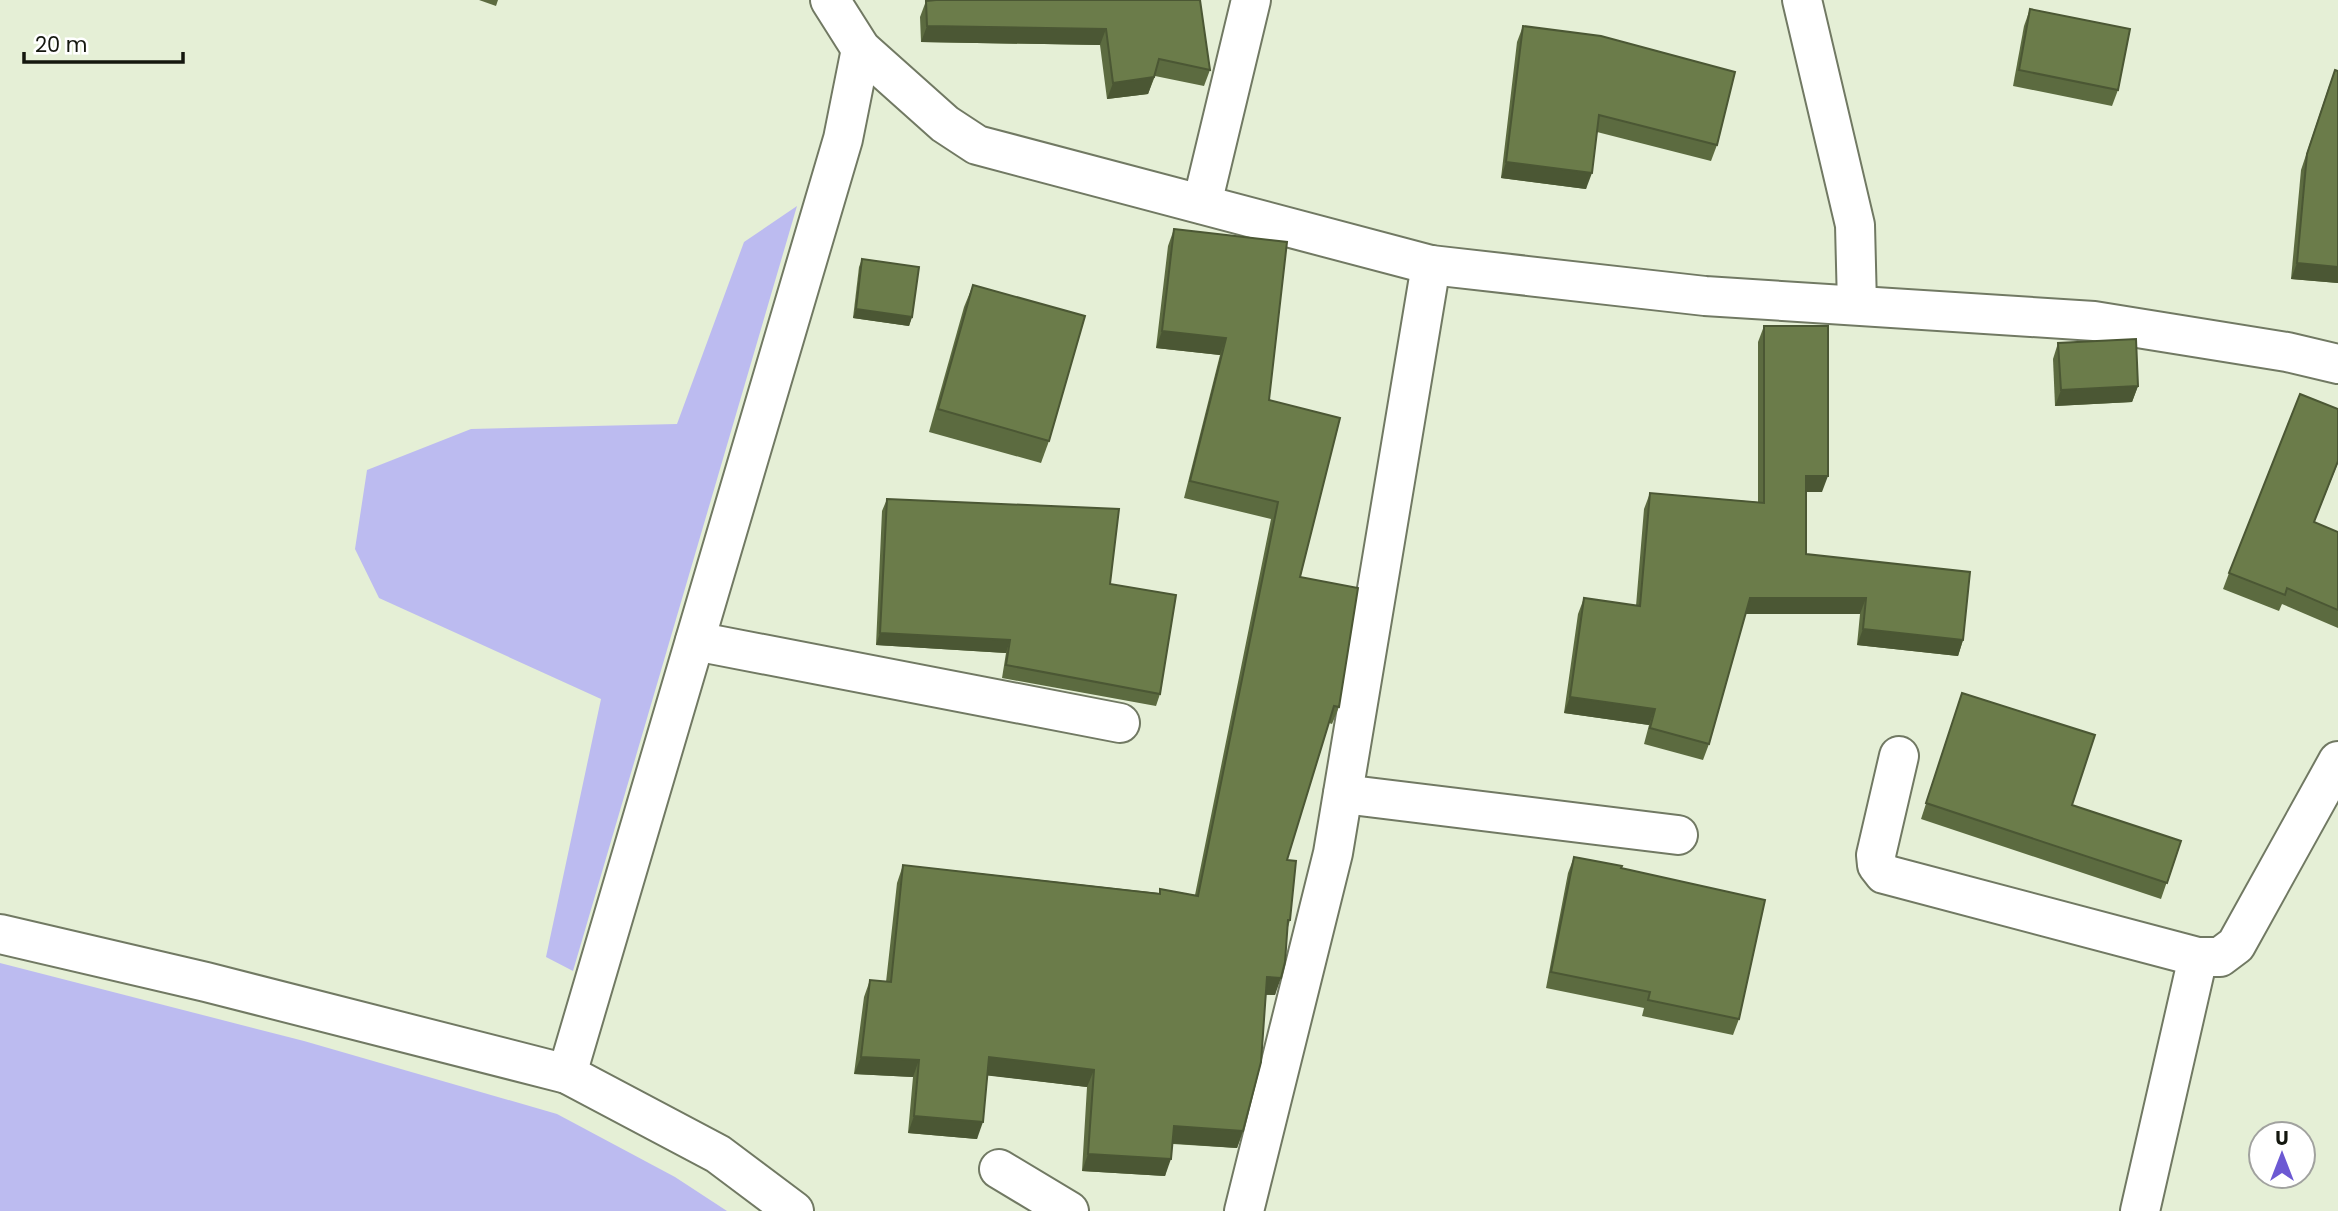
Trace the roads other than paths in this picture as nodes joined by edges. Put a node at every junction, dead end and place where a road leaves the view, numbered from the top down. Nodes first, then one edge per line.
1 (830, 0) edge
2 (1251, 0) edge
3 (1802, 0) edge
4 (862, 49) junction
5 (1202, 204) junction
6 (1431, 265) junction
7 (1857, 305) junction
8 (2338, 364) edge
9 (695, 641) junction
10 (1120, 723) dead end
11 (1899, 756) dead end
12 (2338, 761) edge
13 (1343, 794) junction
14 (1678, 835) dead end
15 (0, 934) edge
16 (2198, 957) junction
17 (568, 1074) junction
18 (999, 1168) dead end
19 (794, 1211) edge
20 (1069, 1211) edge
21 (1244, 1211) edge
22 (2140, 1211) edge

1 - 4 street
2 - 5 street
3 - 7 street
4 - 5 street
4 - 9 street
5 - 6 street
6 - 7 street
6 - 13 street
7 - 8 street
9 - 10 street
9 - 17 street
11 - 16 street
12 - 16 street
13 - 14 street
13 - 21 street
15 - 17 street
16 - 22 street
17 - 19 street
18 - 20 street

